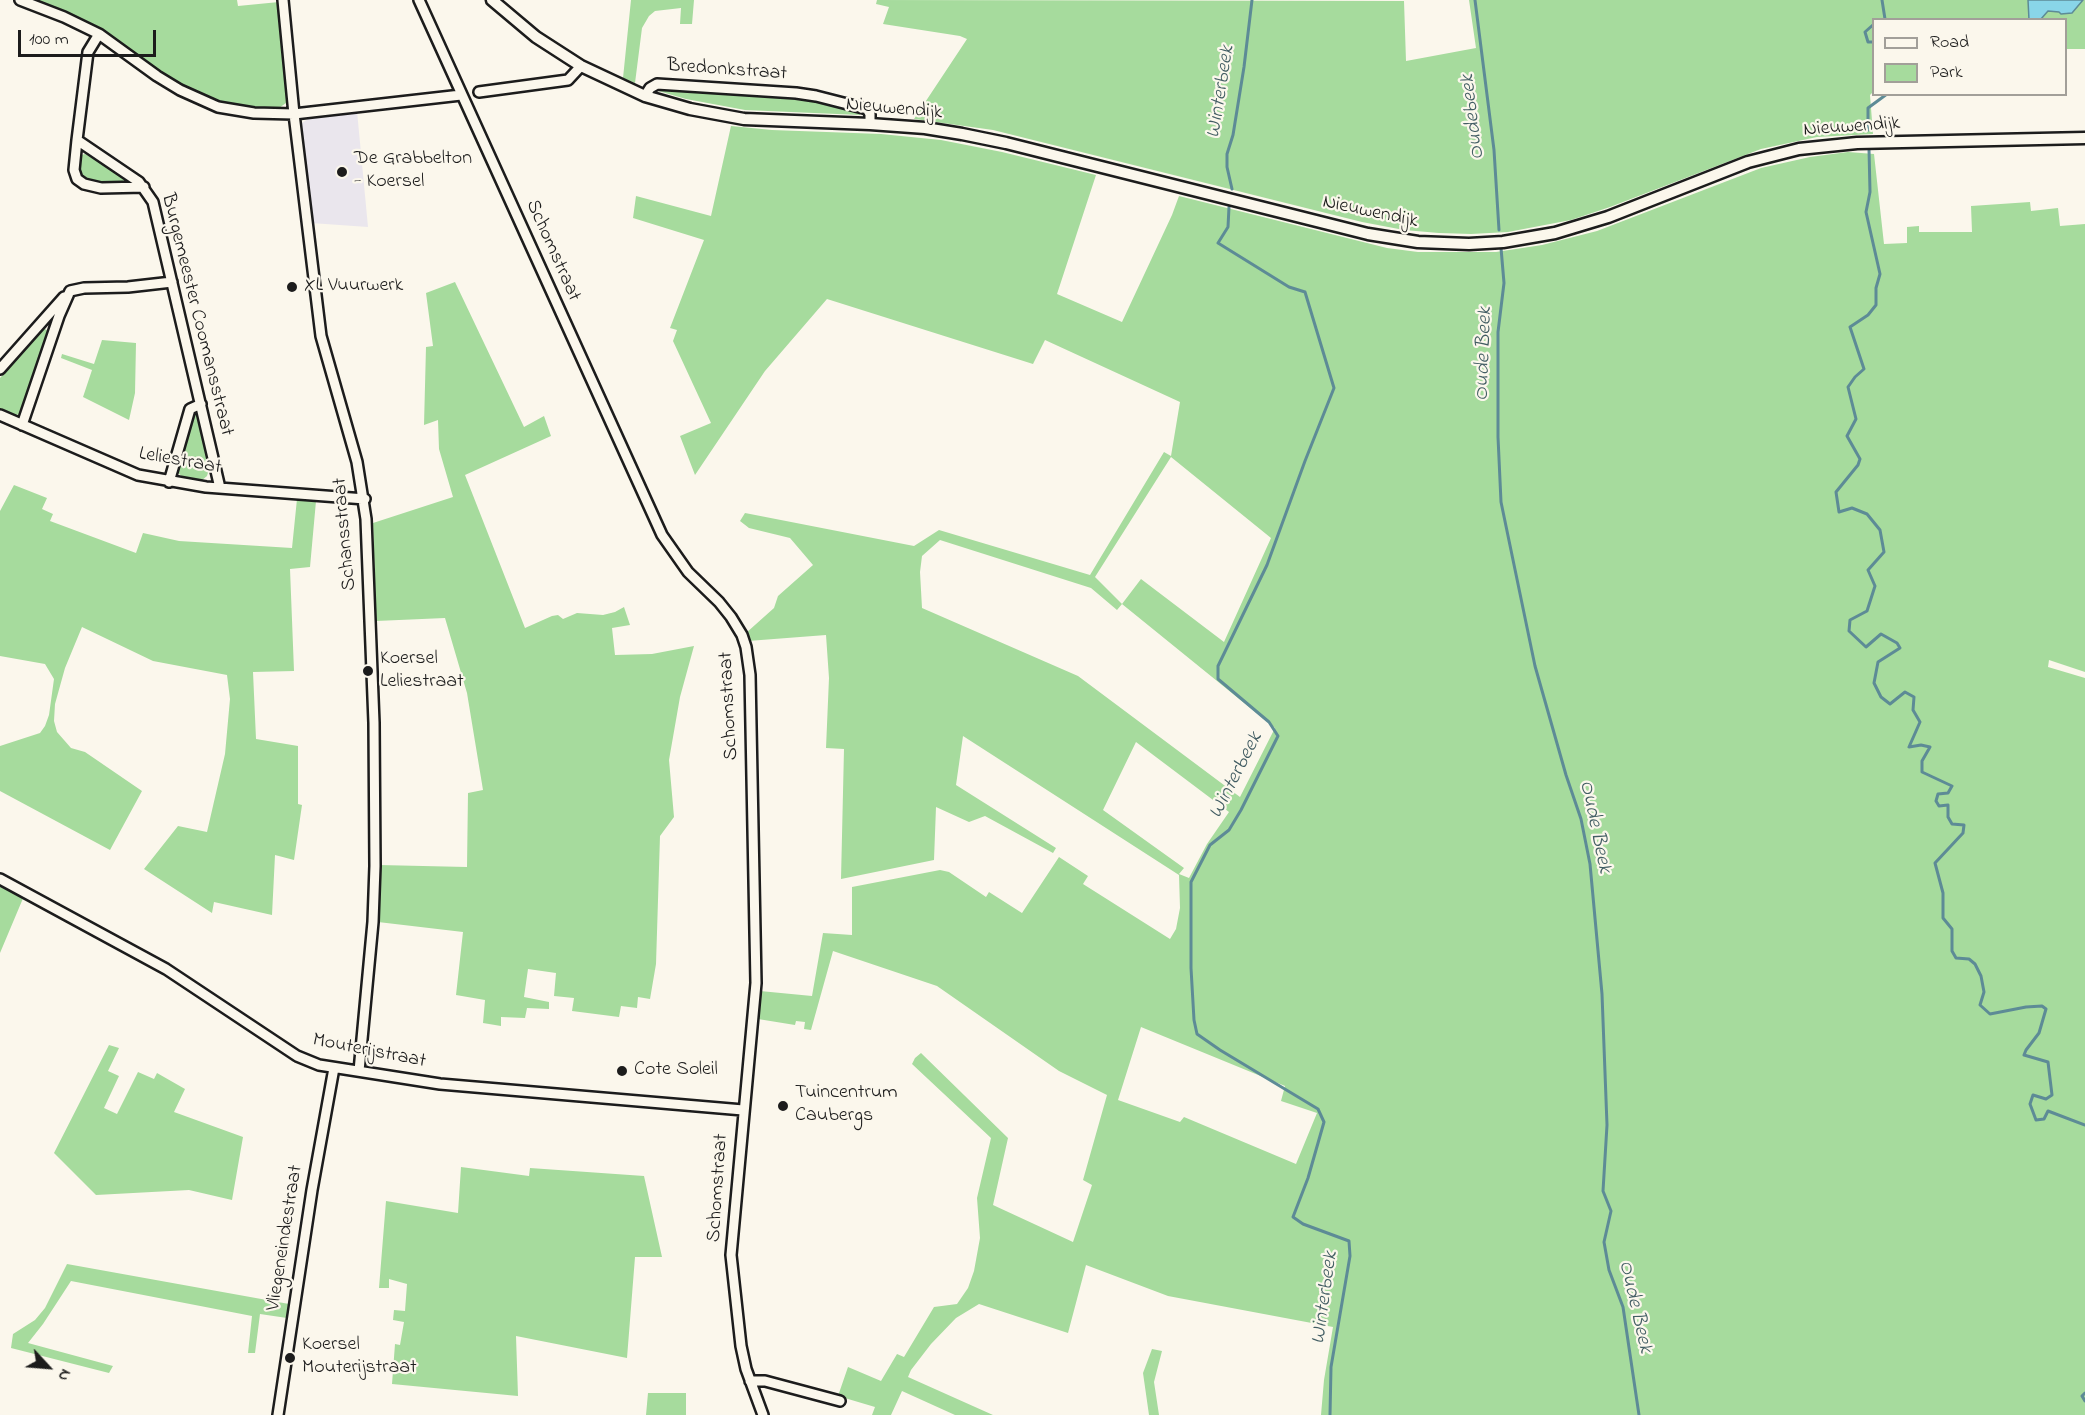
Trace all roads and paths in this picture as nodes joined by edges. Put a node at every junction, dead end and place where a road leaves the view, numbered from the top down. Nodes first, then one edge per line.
1 (20, 0) edge
2 (283, 0) edge
3 (419, 0) edge
4 (492, 0) edge
5 (99, 34) junction
6 (581, 66) junction
7 (479, 92) dead end
8 (461, 95) junction
9 (645, 96) junction
10 (294, 114) junction
11 (870, 124) junction
12 (2085, 138) edge
13 (77, 140) junction
14 (144, 187) junction
15 (172, 282) junction
16 (70, 291) junction
17 (0, 369) edge
18 (201, 404) junction
19 (0, 415) edge
20 (22, 425) junction
21 (169, 482) junction
22 (220, 488) junction
23 (365, 500) junction
24 (0, 879) edge
25 (334, 1068) junction
26 (359, 1071) junction
27 (743, 1110) junction
28 (750, 1381) junction
29 (840, 1401) dead end
30 (278, 1415) edge
31 (763, 1415) edge

1 - 5 street
2 - 10 street, Schansstraat
3 - 8 street, Schomstraat
4 - 6 street, Bredonkstraat
5 - 10 street
5 - 13 street, Burgemeester Coomansstraat
6 - 7 street
6 - 9 street, Bredonkstraat
8 - 10 street
8 - 27 street, Schomstraat
9 - 11 street, Nieuwendijk
9 - 11 street, Bredonkstraat
10 - 23 street, Schansstraat
11 - 12 street, Nieuwendijk
13 - 14 street, Burgemeester Coomansstraat
13 - 14 street, Burgemeester Coomansstraat
14 - 15 street, Burgemeester Coomansstraat
15 - 16 street
15 - 18 street, Burgemeester Coomansstraat
16 - 17 street
16 - 20 street
18 - 21 street
18 - 22 street, Burgemeester Coomansstraat
19 - 20 street, Leliestraat
20 - 21 street, Leliestraat
21 - 22 street, Leliestraat
22 - 23 street, Leliestraat
23 - 26 street, Schansstraat
24 - 25 street, Mouterijstraat
25 - 26 street, Mouterijstraat
25 - 30 street, Vliegeneindestraat
26 - 27 street, Mouterijstraat
27 - 28 street, Schomstraat
28 - 29 street
28 - 31 street, Schomstraat

